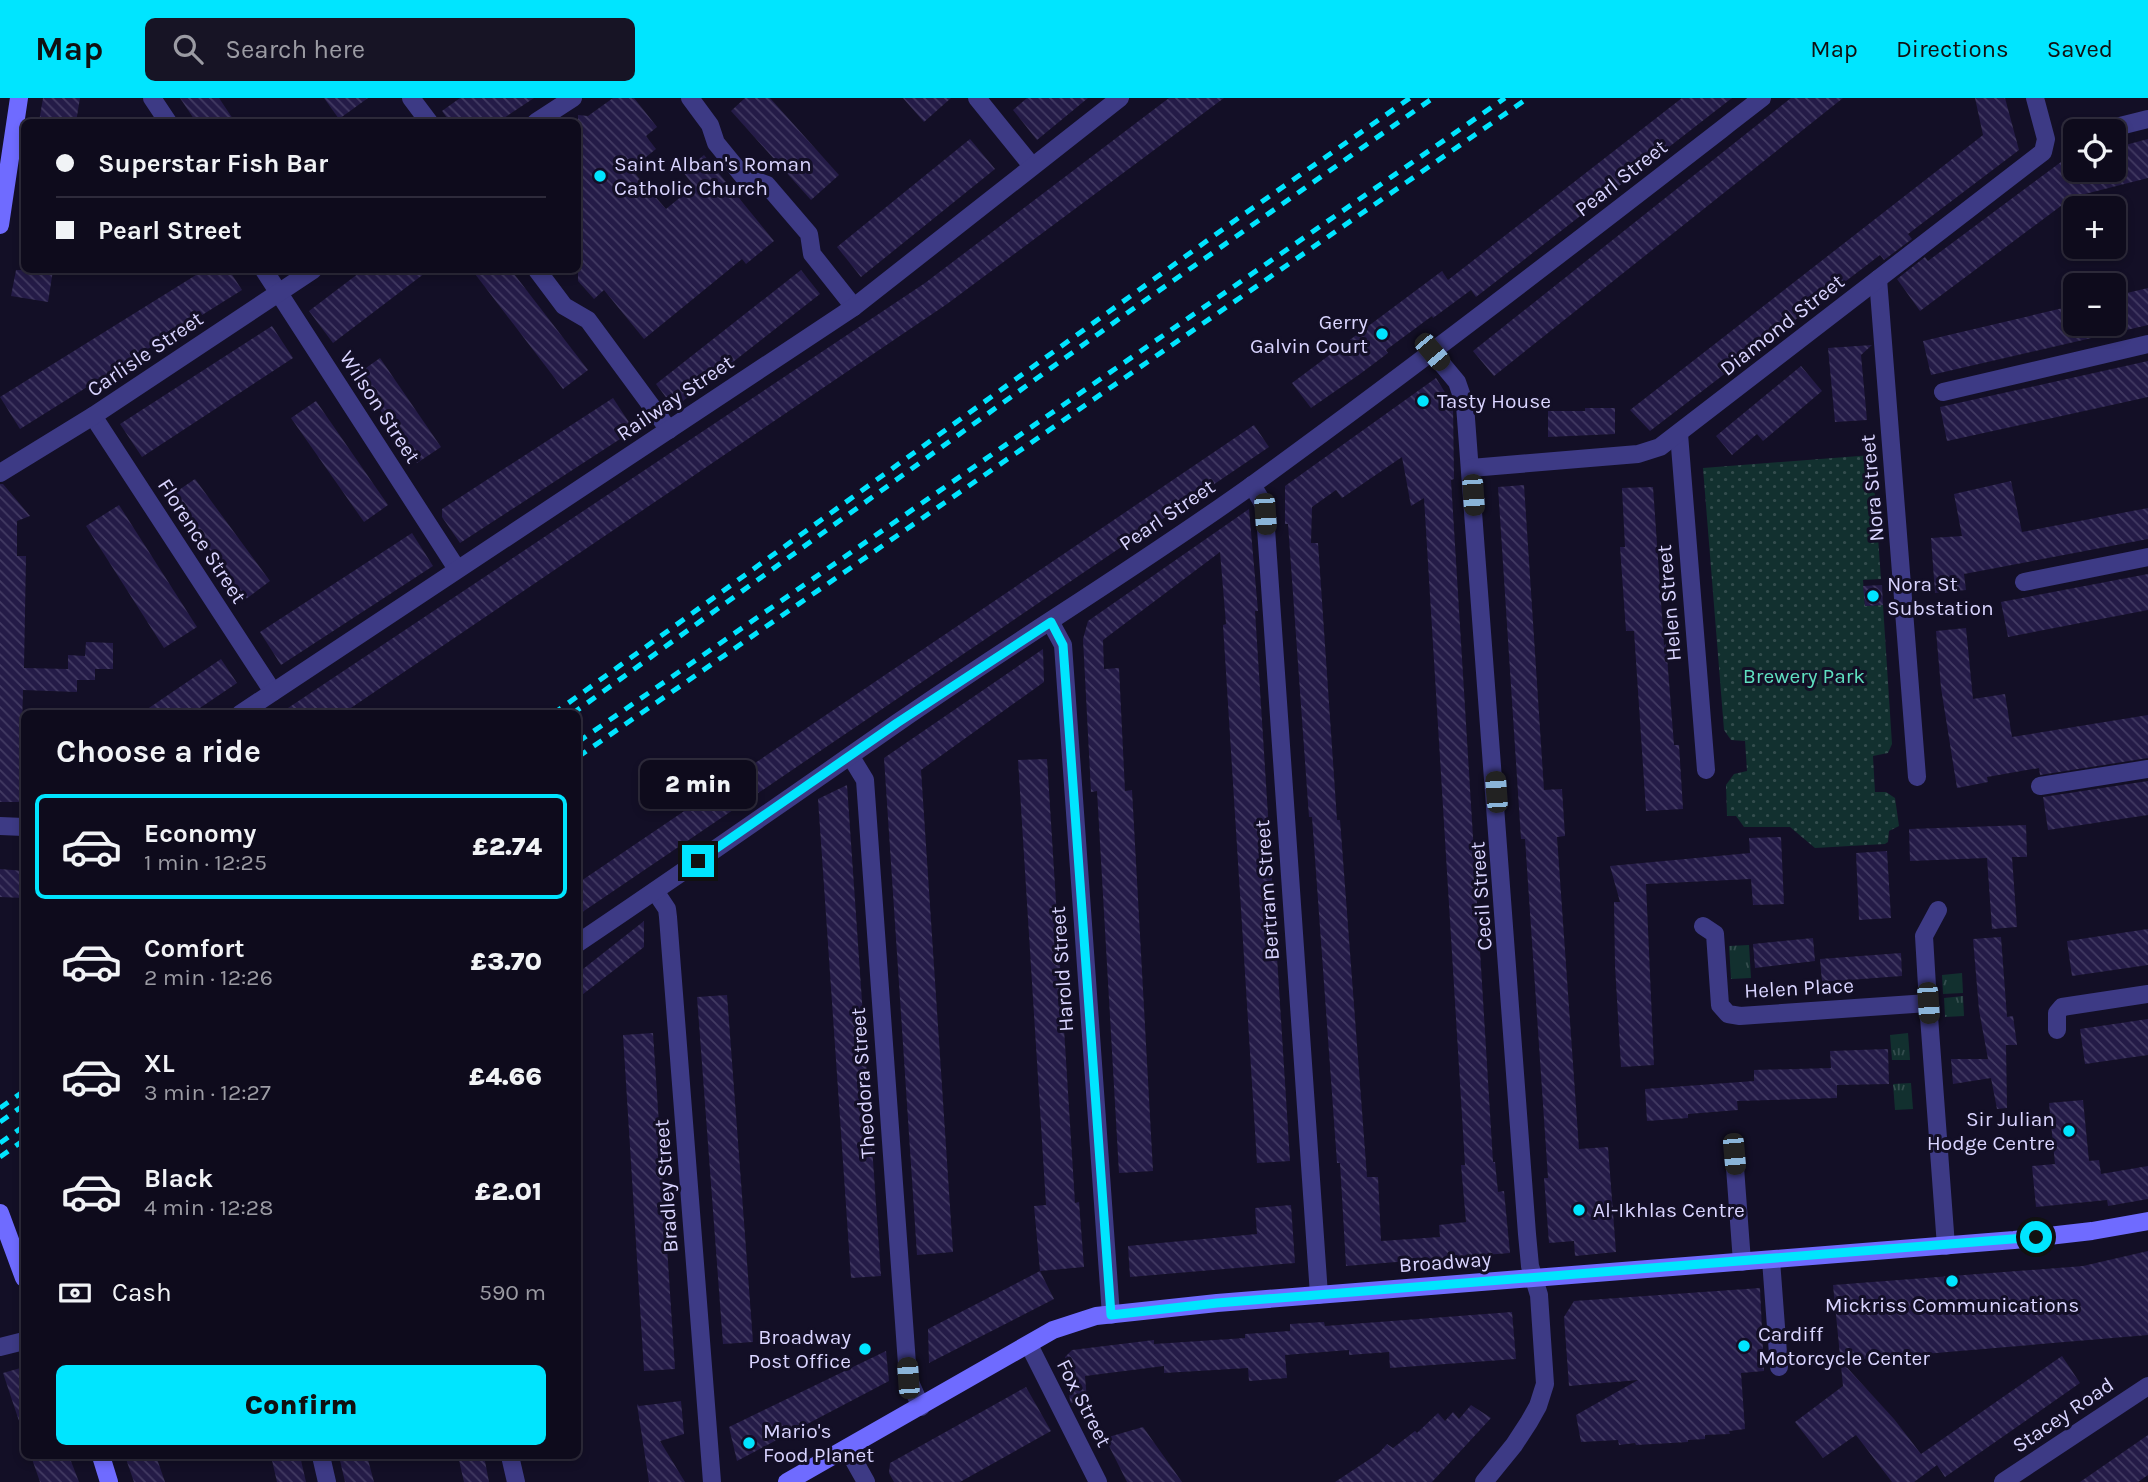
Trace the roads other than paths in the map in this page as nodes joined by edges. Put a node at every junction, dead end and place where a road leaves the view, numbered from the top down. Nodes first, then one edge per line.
1 (19, 98) edge
2 (152, 98) edge
3 (411, 98) edge
4 (573, 98) edge
5 (690, 98) edge
6 (977, 98) edge
7 (1120, 98) edge
8 (1762, 98) edge
9 (2035, 98) edge
10 (166, 119) edge
11 (427, 119) edge
12 (541, 119) edge
13 (2148, 119) edge
14 (2126, 124) edge
15 (1032, 166) junction
16 (0, 225) edge
17 (266, 273) edge
18 (308, 273) edge
19 (539, 273) edge
20 (1878, 279) junction
21 (279, 292) junction
22 (854, 307) junction
23 (2148, 344) edge
24 (1432, 352) junction
25 (1943, 393) dead end
26 (93, 416) junction
27 (669, 430) junction
28 (1679, 434) junction
29 (1471, 468) junction
30 (0, 474) edge
31 (1252, 485) junction
32 (2148, 557) edge
33 (457, 569) junction
34 (2024, 582) dead end
35 (1051, 622) junction
36 (273, 692) junction
37 (246, 710) edge
38 (850, 757) junction
39 (2148, 769) edge
40 (1706, 770) dead end
41 (1917, 777) dead end
42 (2040, 786) dead end
43 (0, 827) edge
44 (21, 827) edge
45 (655, 891) junction
46 (1938, 911) dead end
47 (1703, 926) dead end
48 (581, 941) edge
49 (2148, 994) edge
50 (1928, 1003) junction
51 (2057, 1030) dead end
52 (1734, 1154) dead end
53 (0, 1213) edge
54 (2148, 1221) edge
55 (1946, 1246) junction
56 (1771, 1260) junction
57 (1742, 1262) junction
58 (21, 1270) edge
59 (1534, 1278) junction
60 (1319, 1295) junction
61 (1111, 1315) junction
62 (21, 1342) edge
63 (1029, 1345) junction
64 (0, 1347) edge
65 (1779, 1367) dead end
66 (2148, 1386) edge
67 (920, 1407) junction
68 (847, 1448) junction
69 (102, 1459) edge
70 (322, 1459) edge
71 (511, 1459) edge
72 (110, 1482) edge
73 (327, 1482) edge
74 (516, 1482) edge
75 (712, 1482) edge
76 (787, 1482) edge
77 (866, 1482) edge
78 (1098, 1482) edge
79 (1484, 1482) edge
80 (2003, 1482) edge

1 - 16 main road
2 - 10 street
3 - 11 street
4 - 12 street
5 - 22 street
6 - 15 street
7 - 15 street, Railway Street
8 - 24 street, Pearl Street
9 - 20 street, Diamond Street
13 - 14 street
15 - 22 street, Railway Street
17 - 21 street, Wilson Street
18 - 21 street, Carlisle Street
19 - 27 street
20 - 28 street, Diamond Street
20 - 41 street, Nora Street
21 - 26 street, Carlisle Street
21 - 33 street, Wilson Street
22 - 27 street, Railway Street
23 - 25 street
24 - 29 street, Cecil Street
24 - 31 street, Pearl Street
26 - 30 street, Carlisle Street
26 - 36 street, Florence Street
27 - 33 street, Railway Street
28 - 29 street, Diamond Street
28 - 40 street, Helen Street
29 - 59 street, Cecil Street
31 - 35 street, Pearl Street
31 - 60 street, Bertram Street
32 - 34 street
33 - 36 street, Railway Street
35 - 38 street, Pearl Street
35 - 61 street, Harold Street
36 - 37 street, Railway Street
38 - 45 street, Pearl Street
38 - 67 street, Theodora Street
39 - 42 street
43 - 44 street
45 - 48 street, Pearl Street
45 - 75 street, Bradley Street
46 - 50 street
47 - 50 street, Helen Place
49 - 51 street
50 - 55 street
52 - 57 street
53 - 58 main road
54 - 55 main road, Broadway
55 - 56 main road, Broadway
56 - 57 main road, Broadway
56 - 65 street
57 - 59 main road, Broadway
59 - 60 main road, Broadway
59 - 79 street, Cecil Street
60 - 61 main road, Broadway
61 - 63 main road, Broadway
62 - 64 street
63 - 67 main road, Broadway
63 - 78 street, Fox Street
66 - 80 street, Stacey Road
67 - 68 main road, Broadway
68 - 76 main road, Broadway
68 - 77 street
69 - 72 main road
70 - 73 street
71 - 74 street

